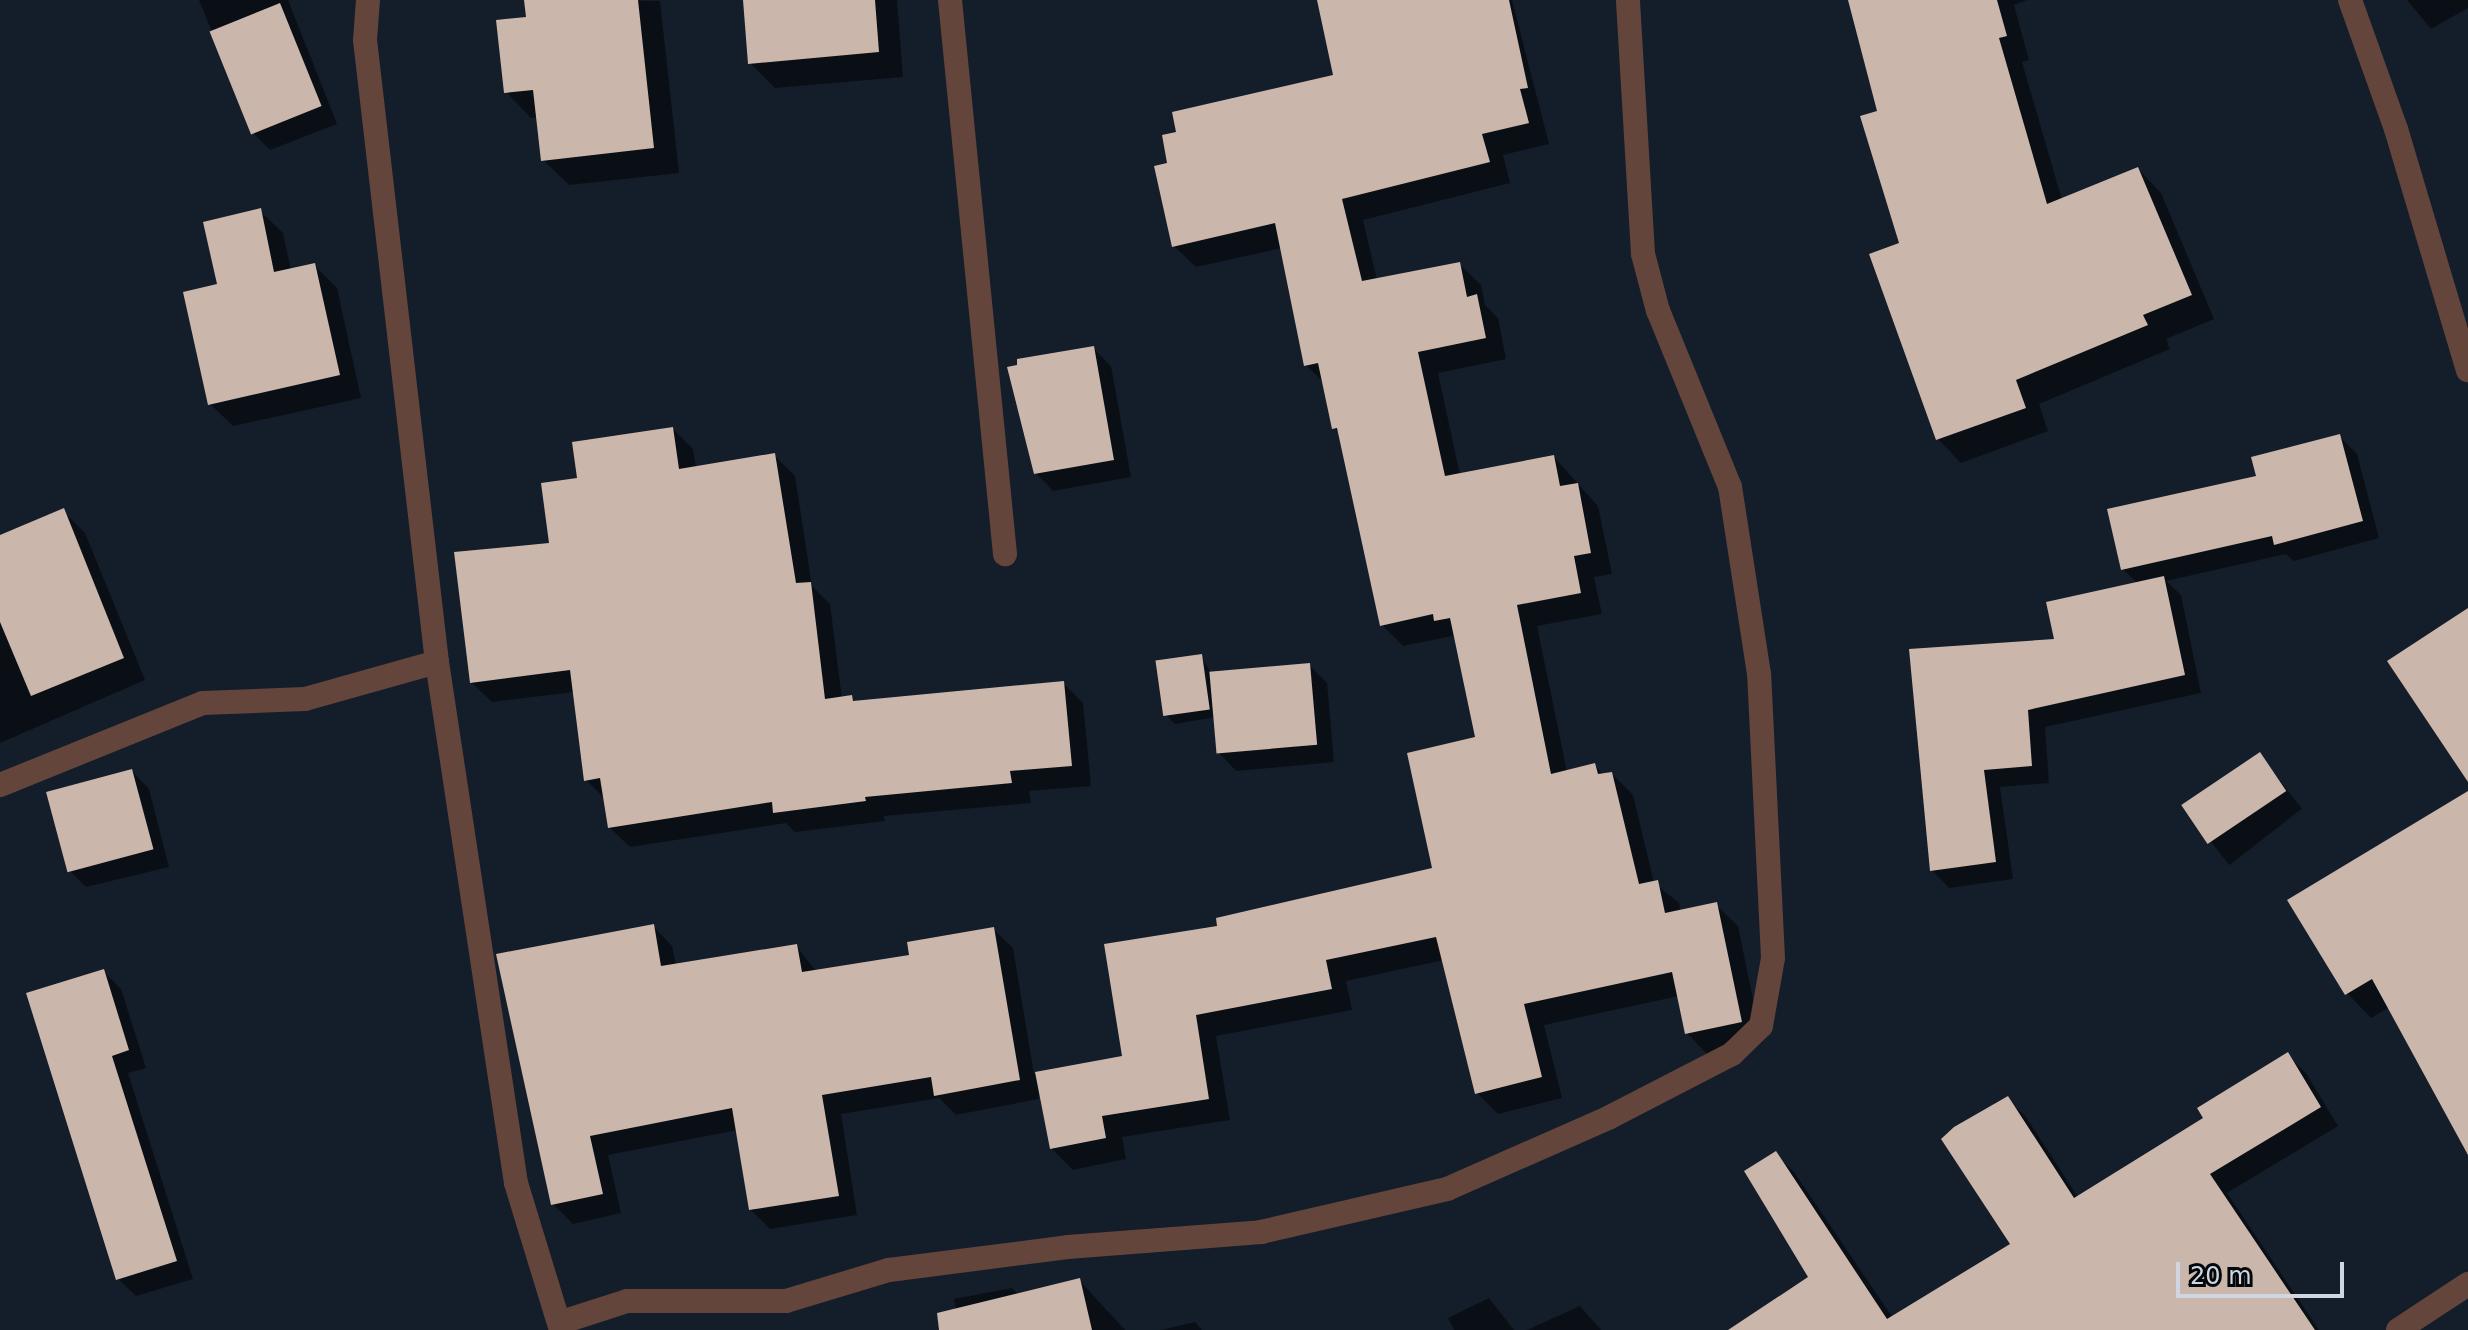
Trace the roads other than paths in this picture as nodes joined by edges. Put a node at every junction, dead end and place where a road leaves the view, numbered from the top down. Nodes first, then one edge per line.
1 (368, 0) edge
2 (950, 0) edge
3 (1628, 0) edge
4 (2350, 0) edge
5 (2468, 371) edge
6 (1005, 554) dead end
7 (437, 662) junction
8 (0, 785) edge
9 (2468, 1284) edge
10 (561, 1326) edge
11 (2398, 1330) edge

1 - 7 street
2 - 6 street
3 - 10 street
4 - 5 street
7 - 8 street
7 - 10 street
9 - 11 street

